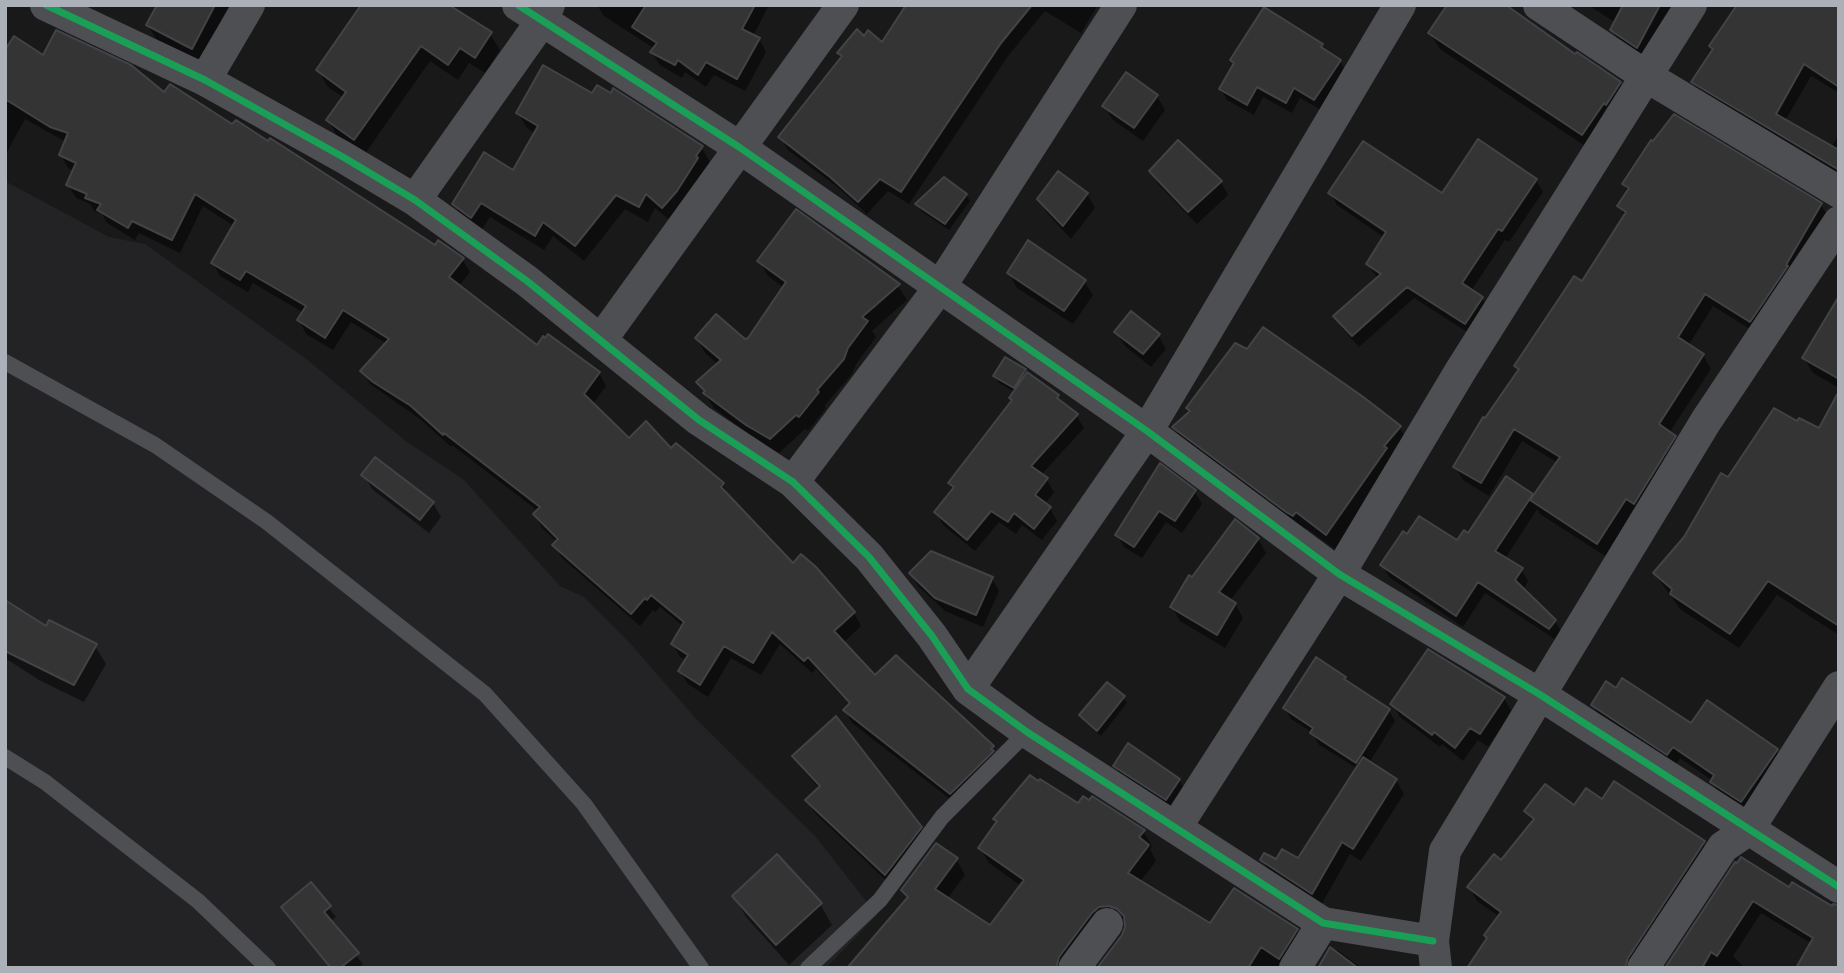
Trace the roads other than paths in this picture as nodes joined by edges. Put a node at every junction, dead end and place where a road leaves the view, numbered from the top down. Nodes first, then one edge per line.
1 (47, 5) edge
2 (250, 5) edge
3 (843, 5) edge
4 (1121, 5) edge
5 (1400, 5) edge
6 (1539, 5) edge
7 (1691, 5) edge
8 (536, 11) edge
9 (1646, 76) junction
10 (205, 80) junction
11 (739, 147) junction
12 (1839, 192) edge
13 (415, 200) junction
14 (1839, 222) edge
15 (940, 287) junction
16 (601, 340) junction
17 (5, 362) edge
18 (1147, 431) junction
19 (793, 482) junction
20 (1339, 574) junction
21 (1839, 687) edge
22 (968, 689) junction
23 (1539, 694) junction
24 (1027, 733) junction
25 (7, 763) edge
26 (1176, 827) junction
27 (1748, 830) junction
28 (1839, 887) edge
29 (1323, 923) junction
30 (1107, 924) dead end
31 (1434, 954) edge
32 (692, 965) edge
33 (268, 968) edge
34 (808, 968) edge
35 (1074, 968) edge
36 (1295, 968) edge
37 (1643, 968) edge

1 - 10 street
2 - 10 street
3 - 11 street
4 - 15 street
5 - 18 street
6 - 9 street
7 - 9 street
8 - 11 street
8 - 13 street
9 - 12 street
9 - 20 street
10 - 13 street
11 - 15 street
11 - 16 street
13 - 16 street
14 - 23 street
15 - 18 street
15 - 19 street
16 - 19 street
17 - 32 lane
18 - 20 street
18 - 22 street
19 - 22 street
20 - 23 street
20 - 26 street
21 - 27 street
22 - 24 street
23 - 27 street
23 - 31 street
24 - 26 street
24 - 34 lane
25 - 33 lane
26 - 29 street
27 - 28 street
27 - 37 street
29 - 31 street
29 - 36 street
30 - 35 street

